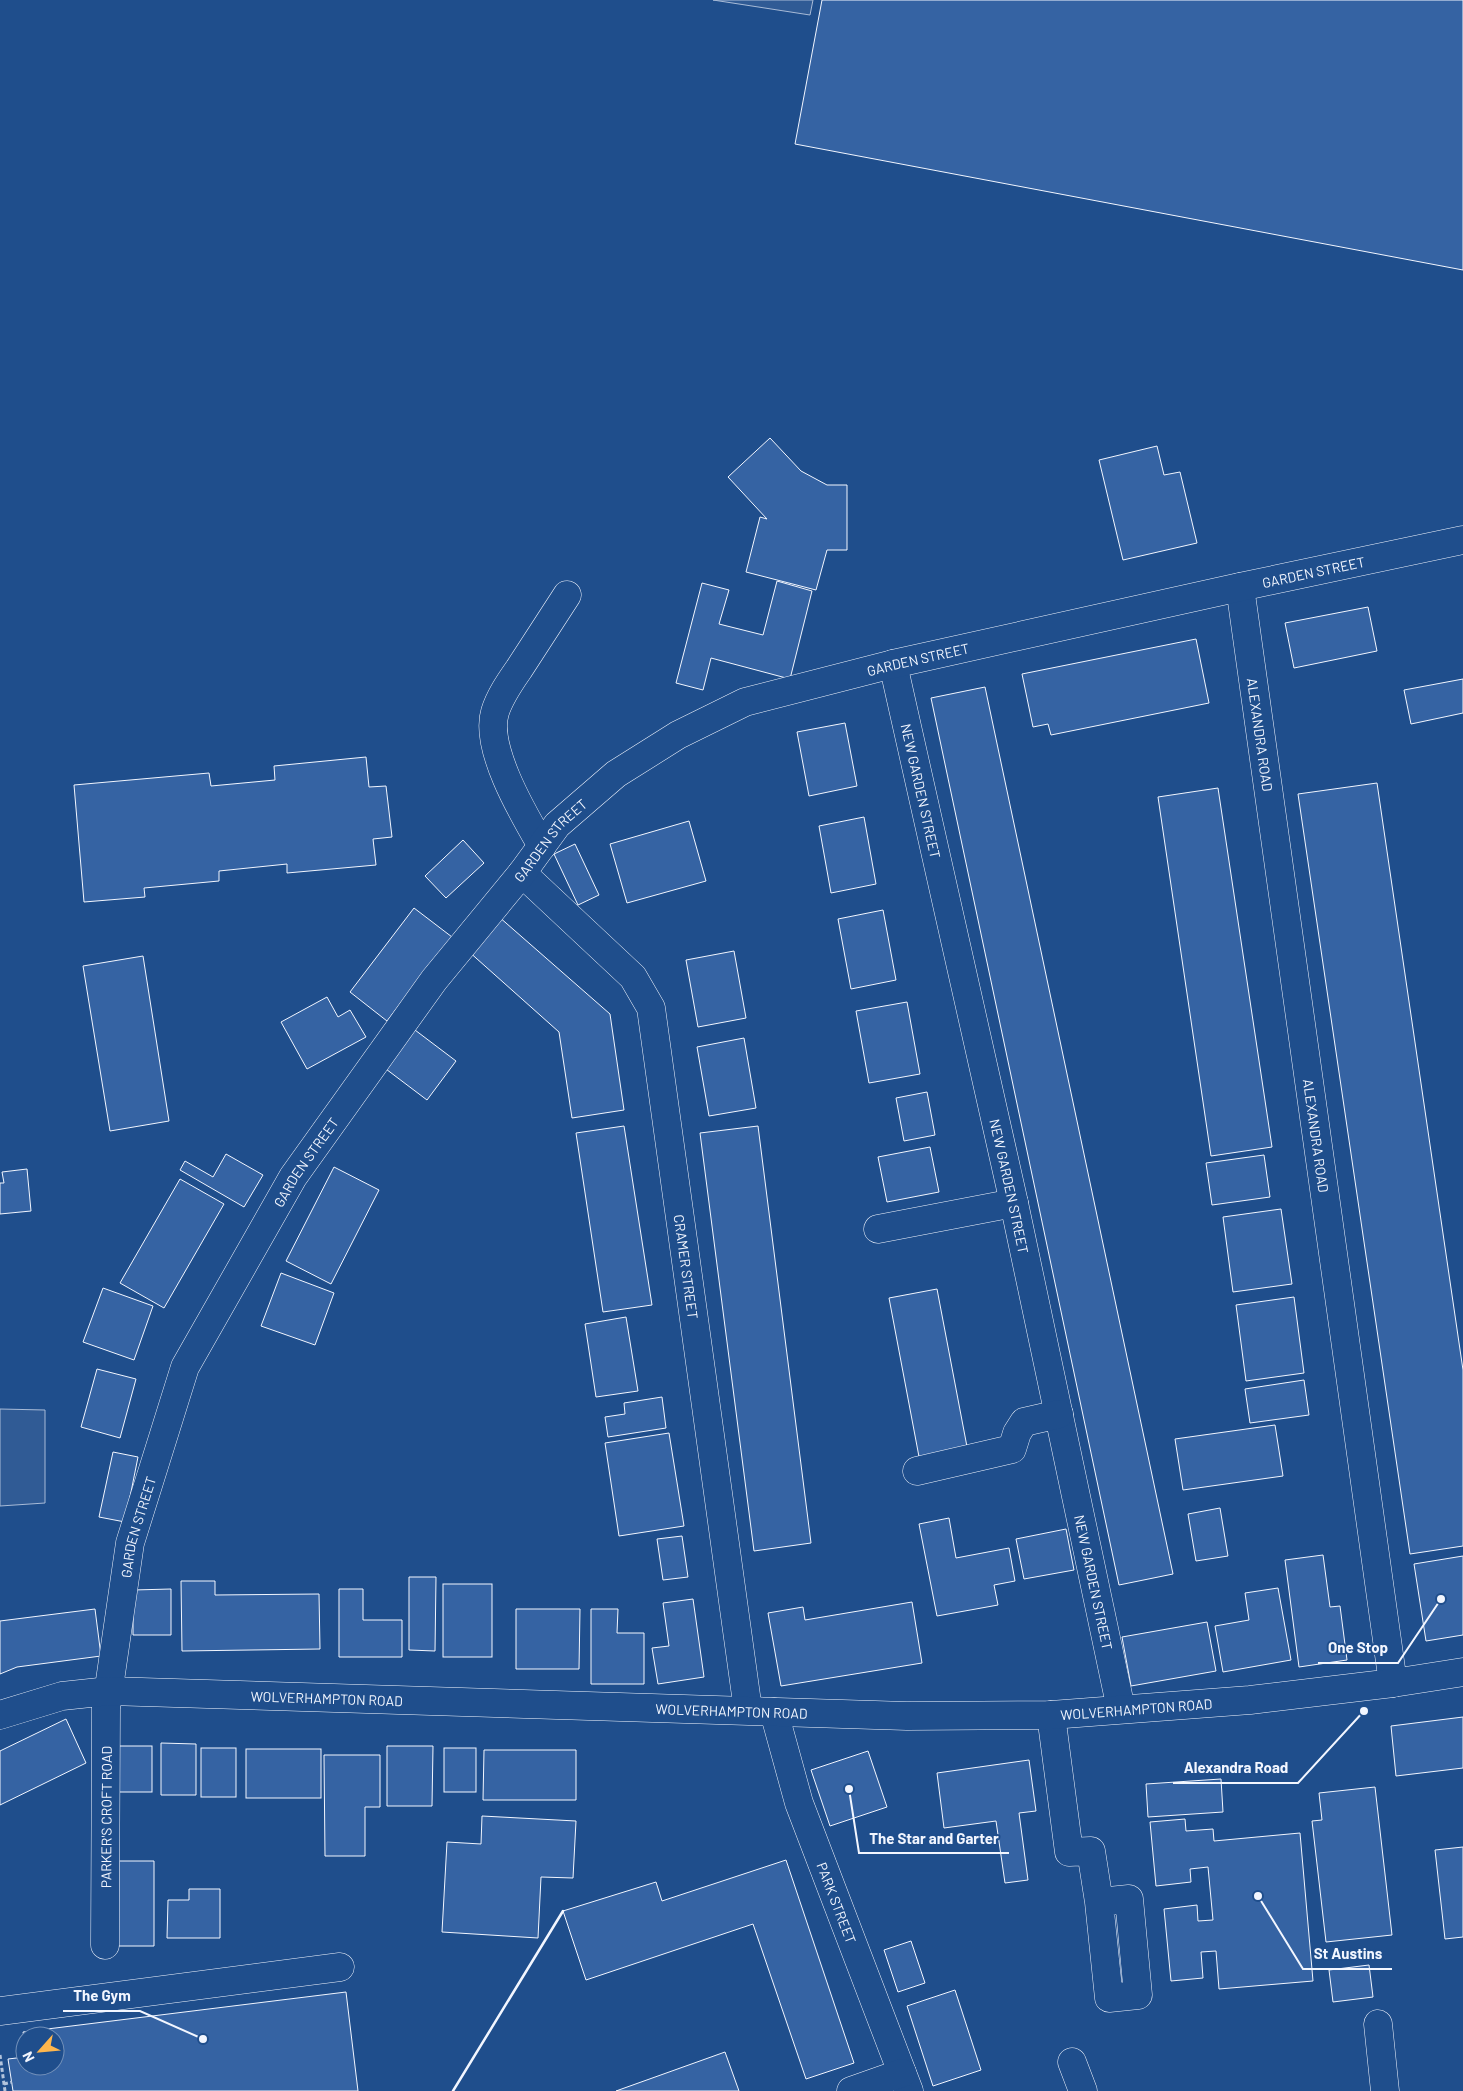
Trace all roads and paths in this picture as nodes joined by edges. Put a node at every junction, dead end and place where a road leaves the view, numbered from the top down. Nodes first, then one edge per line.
1 (1463, 540) edge
2 (1240, 587) junction
3 (567, 595) dead end
4 (893, 664) junction
5 (542, 846) junction
6 (522, 872) junction
7 (1014, 1203) junction
8 (878, 1229) dead end
9 (1059, 1414) junction
10 (917, 1471) dead end
11 (1463, 1672) edge
12 (1393, 1683) junction
13 (109, 1691) junction
14 (1121, 1709) junction
15 (761, 1711) junction
16 (1051, 1714) junction
17 (0, 1715) edge
18 (1099, 1902) dead end
19 (105, 1945) dead end
20 (340, 1967) dead end
21 (0, 2011) edge
22 (1378, 2024) dead end
23 (0, 2055) edge
24 (1072, 2062) dead end
25 (12, 2082) dead end
26 (906, 2082) edge
27 (4, 2084) junction
28 (5, 2091) edge
29 (851, 2091) edge
30 (1083, 2091) edge
31 (1385, 2091) edge

1 - 2 main road, GARDEN STREET
2 - 4 main road, GARDEN STREET
2 - 12 main road, ALEXANDRA ROAD
3 - 5 main road
4 - 5 main road, GARDEN STREET
4 - 7 main road, NEW GARDEN STREET
5 - 6 main road, GARDEN STREET
6 - 13 main road, GARDEN STREET
6 - 15 main road, CRAMER STREET
7 - 8 main road
7 - 9 main road, NEW GARDEN STREET
9 - 10 main road
9 - 14 main road, NEW GARDEN STREET
11 - 12 main road, WOLVERHAMPTON ROAD
12 - 14 main road, WOLVERHAMPTON ROAD
13 - 15 main road, WOLVERHAMPTON ROAD
13 - 17 main road, WOLVERHAMPTON ROAD
13 - 19 main road, PARKER'S CROFT ROAD
14 - 16 main road, WOLVERHAMPTON ROAD
15 - 16 main road, WOLVERHAMPTON ROAD
15 - 26 main road, PARK STREET
16 - 18 main road
20 - 21 main road
22 - 31 main road
23 - 27 path
24 - 30 main road
25 - 27 path
26 - 29 main road
27 - 28 path

